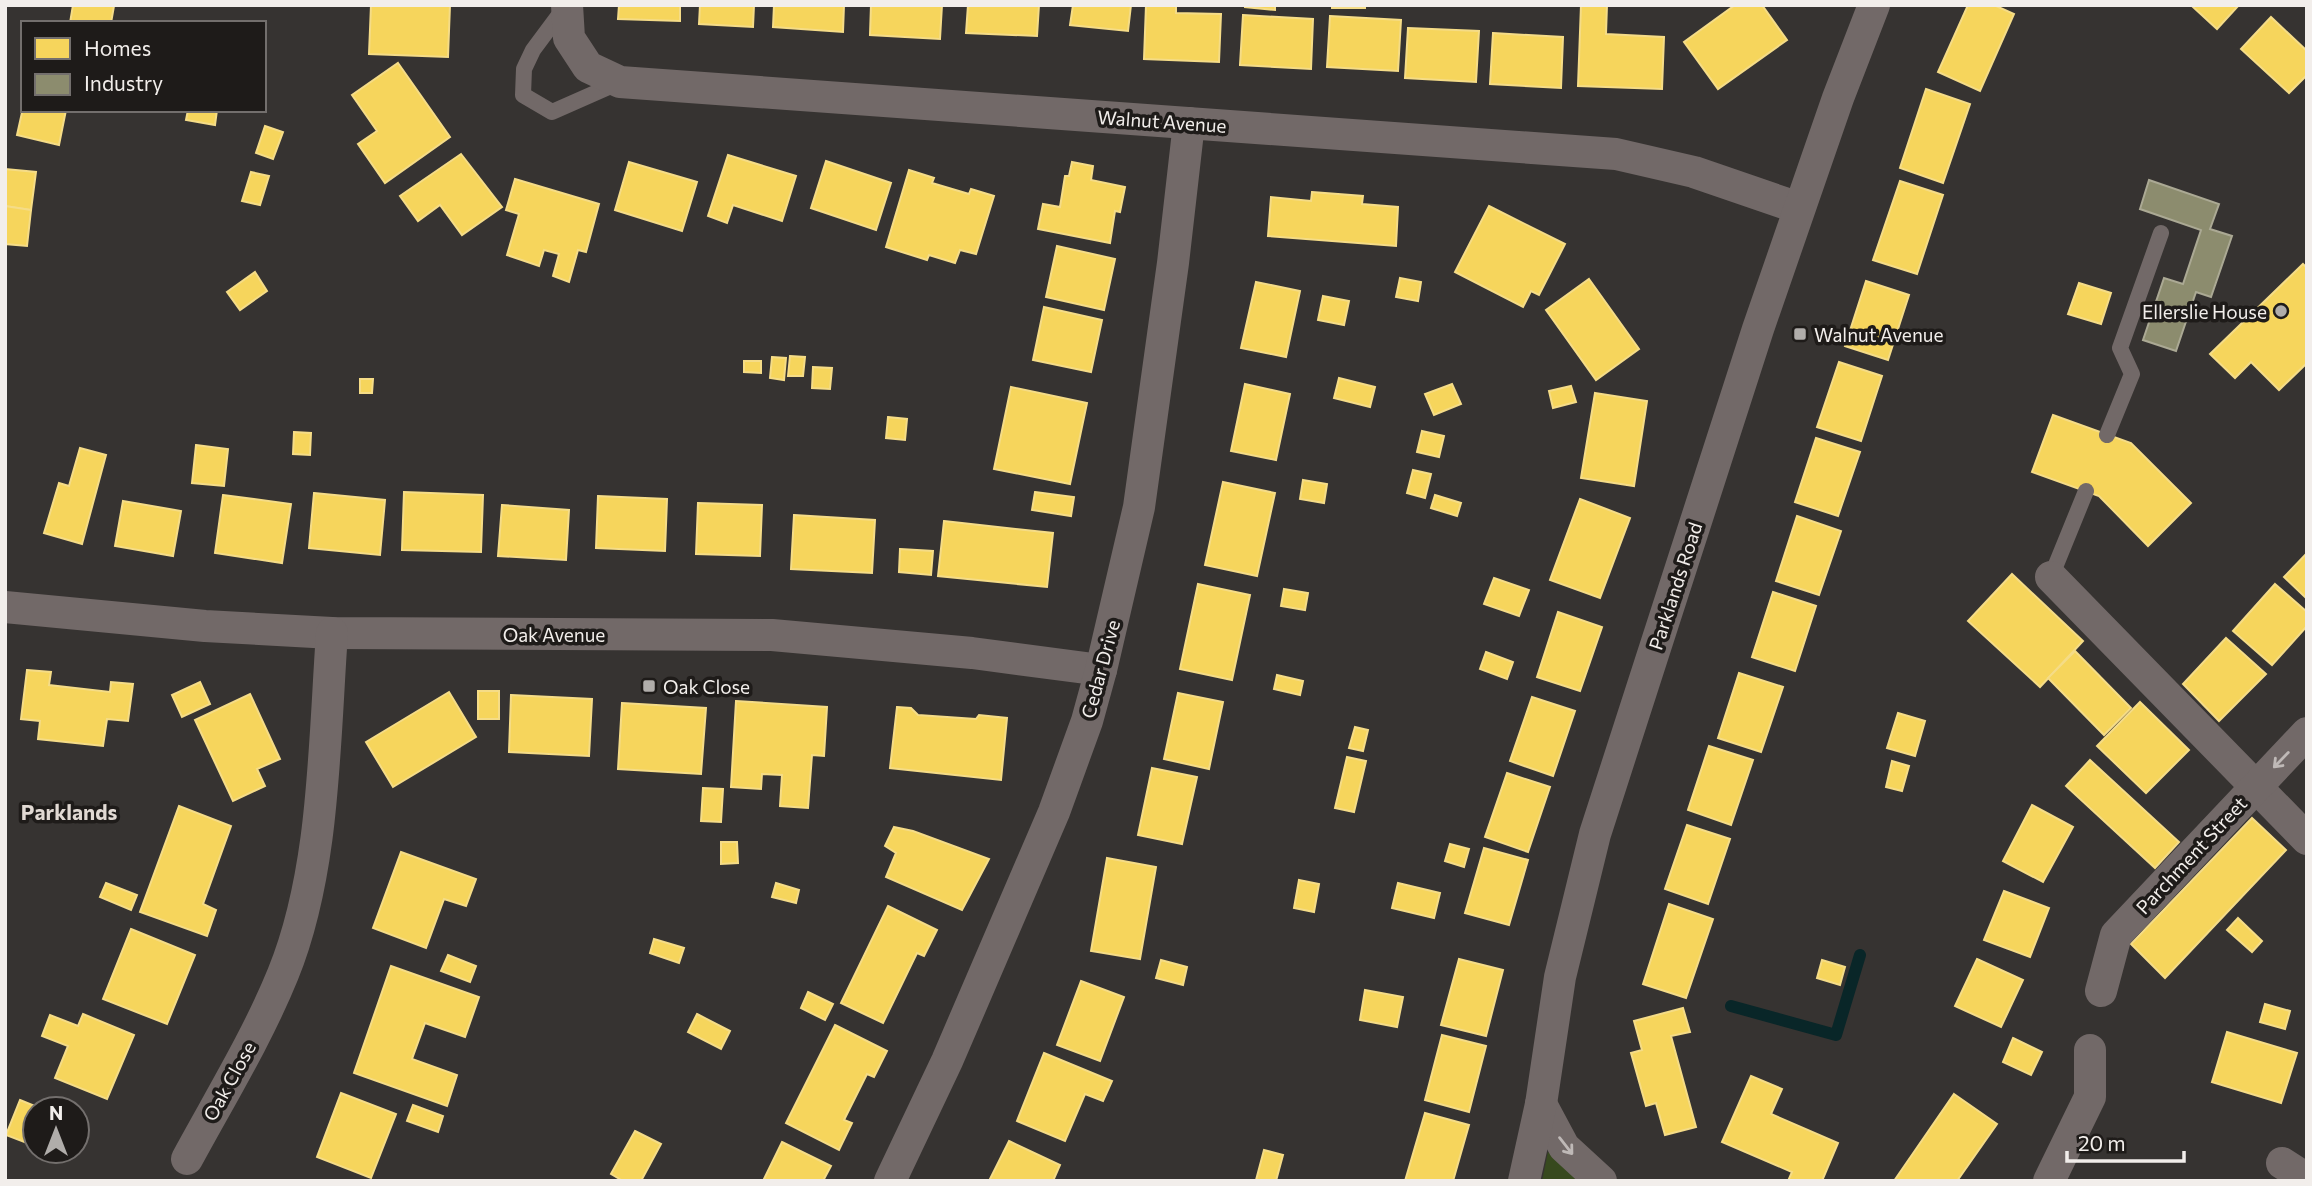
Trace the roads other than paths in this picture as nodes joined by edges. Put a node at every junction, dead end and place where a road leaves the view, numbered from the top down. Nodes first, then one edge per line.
1 (566, 5) edge
2 (1874, 5) edge
3 (620, 82) junction
4 (1189, 123) junction
5 (1800, 208) junction
6 (2161, 233) dead end
7 (2107, 435) dead end
8 (2086, 491) dead end
9 (2051, 577) joint
10 (5, 607) edge
11 (332, 633) junction
12 (1101, 670) junction
13 (2307, 733) edge
14 (2255, 786) junction
15 (2307, 839) edge
16 (2101, 991) dead end
17 (2090, 1050) dead end
18 (1541, 1104) junction
19 (187, 1159) dead end
20 (890, 1181) edge
21 (1524, 1181) edge
22 (1601, 1181) edge
23 (2049, 1181) edge

1 - 3 street, Walnut Avenue
1 - 3 lane
2 - 5 street, Parklands Road
3 - 4 street, Walnut Avenue
4 - 5 street, Walnut Avenue
4 - 12 street, Cedar Drive
5 - 18 street, Parklands Road
6 - 7 lane
8 - 9 lane
9 - 14 street
10 - 11 street, Oak Avenue
11 - 12 street, Oak Avenue
11 - 19 street, Oak Close
12 - 20 street, Cedar Drive
13 -> 14 street, Parchment Street
14 - 15 street
14 - 16 street, Parchment Street
17 - 23 street
18 - 21 street, Parklands Road
18 -> 22 street

